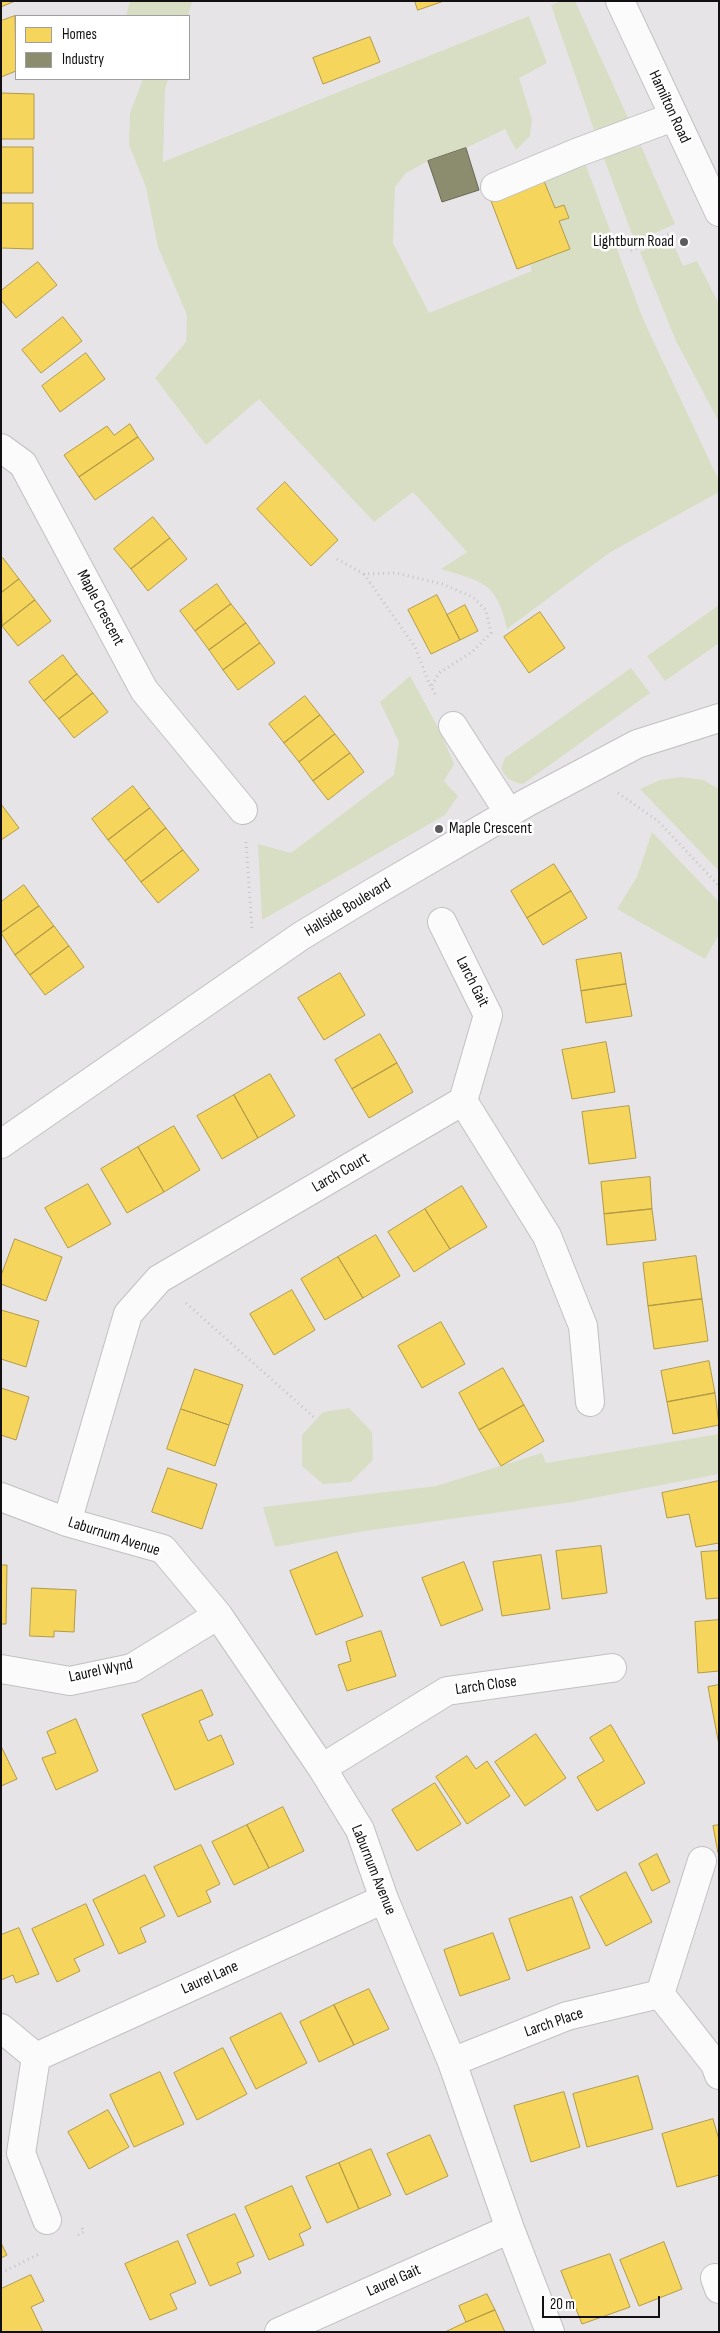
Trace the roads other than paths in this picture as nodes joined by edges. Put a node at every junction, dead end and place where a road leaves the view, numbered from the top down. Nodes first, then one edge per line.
1 (620, 1) edge
2 (673, 117) junction
3 (495, 187) dead end
4 (719, 212) edge
5 (1, 448) edge
6 (719, 718) edge
7 (453, 726) road end
8 (243, 810) road end
9 (509, 813) junction
10 (442, 922) dead end
11 (463, 1101) junction
12 (1, 1144) edge
13 (590, 1402) dead end
14 (1, 1497) edge
15 (67, 1522) junction
16 (218, 1615) junction
17 (612, 1668) dead end
18 (1, 1669) edge
19 (322, 1768) junction
20 (702, 1862) dead end
21 (384, 1899) junction
22 (660, 1994) junction
23 (1, 2028) edge
24 (36, 2057) junction
25 (452, 2062) junction
26 (719, 2075) edge
27 (47, 2220) dead end
28 (510, 2229) junction
29 (279, 2332) edge
30 (550, 2332) edge

1 - 2 street, Hamilton Road
2 - 3 street
2 - 4 street, Hamilton Road
5 - 8 street, Maple Crescent
6 - 9 street, Hallside Boulevard
7 - 9 street
9 - 12 street, Hallside Boulevard
10 - 11 street, Larch Gait
11 - 13 street
11 - 15 street, Larch Court
14 - 15 street, Laburnum Avenue
15 - 16 street, Laburnum Avenue
16 - 18 street, Laurel Wynd
16 - 19 street, Laburnum Avenue
17 - 19 street, Larch Close
19 - 21 street, Laburnum Avenue
20 - 22 street
21 - 24 street, Laurel Lane
21 - 25 street, Laburnum Avenue
22 - 25 street, Larch Place
22 - 26 street
23 - 24 street
24 - 27 street
25 - 28 street, Laburnum Avenue
28 - 29 street, Laurel Gait
28 - 30 street, Laburnum Avenue

